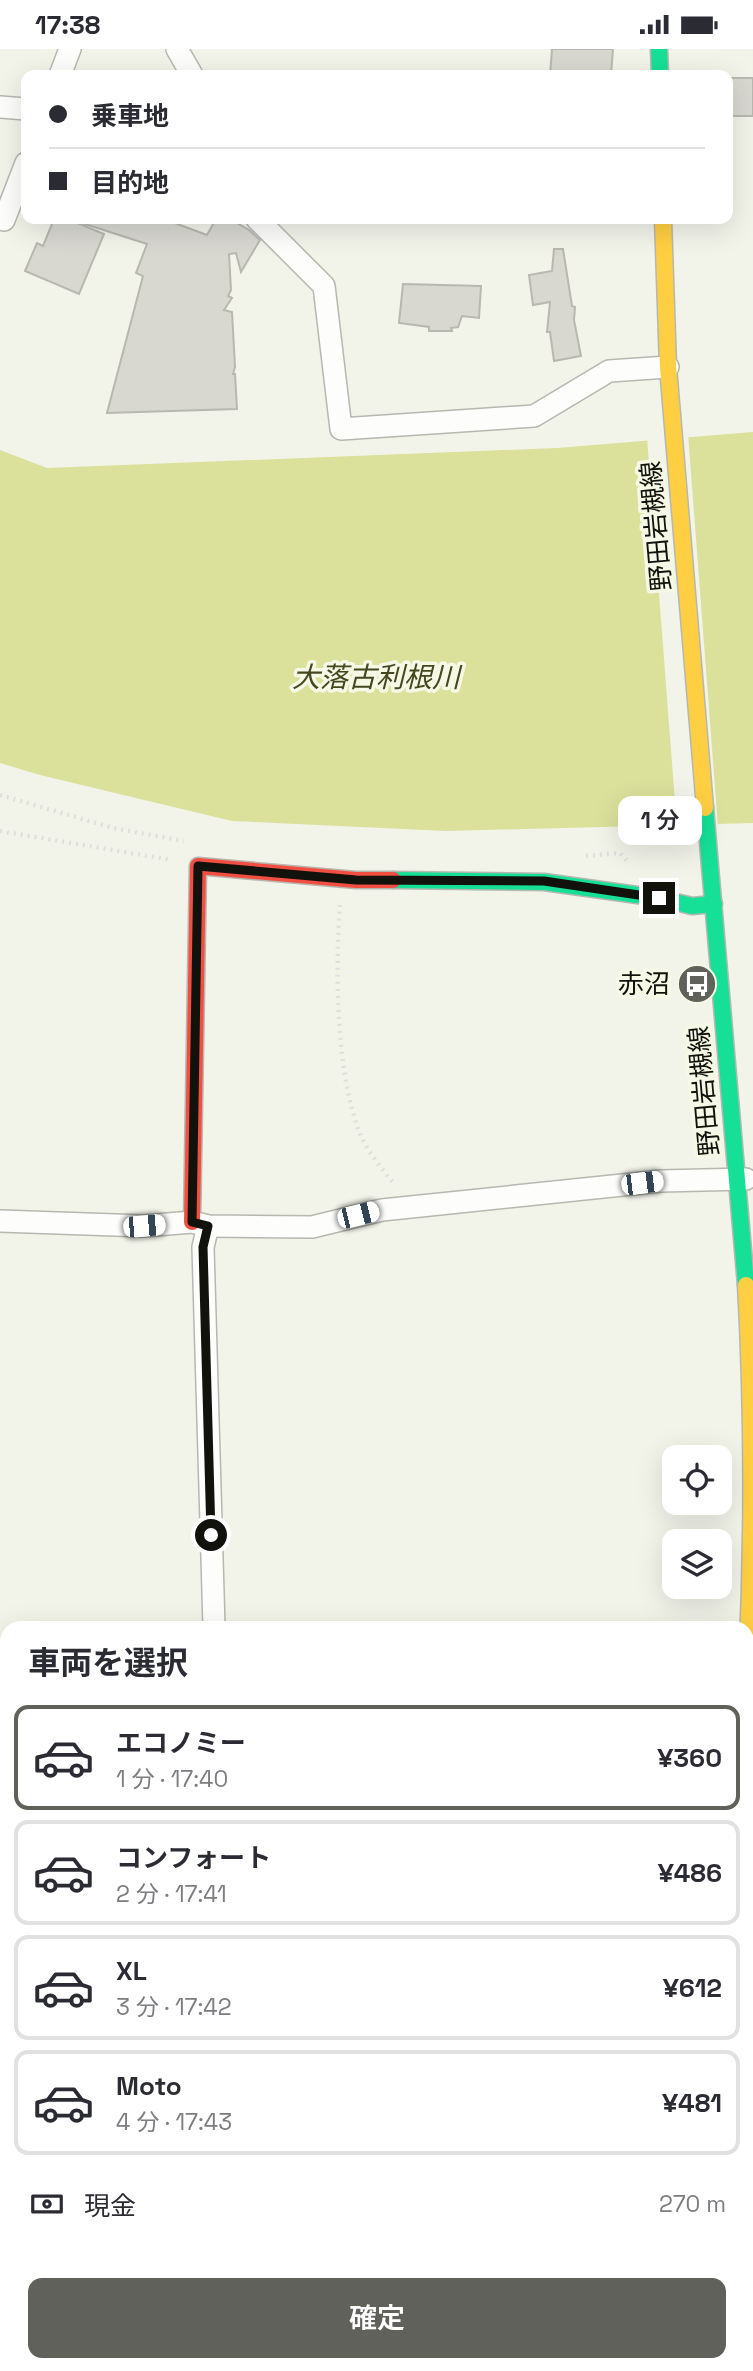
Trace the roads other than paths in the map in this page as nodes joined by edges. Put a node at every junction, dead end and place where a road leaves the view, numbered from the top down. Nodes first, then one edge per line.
1 (70, 49) edge
2 (177, 49) edge
3 (659, 49) edge
4 (62, 70) edge
5 (189, 70) edge
6 (660, 70) edge
7 (0, 107) edge
8 (21, 109) edge
9 (21, 176) edge
10 (4, 220) dead end
11 (262, 224) edge
12 (663, 224) edge
13 (668, 367) junction
14 (714, 904) junction
15 (744, 1178) edge
16 (0, 1221) edge
17 (200, 1224) junction
18 (214, 1621) edge
19 (751, 1621) edge

1 - 4 street
2 - 5 street
3 - 6 main road
7 - 8 street
9 - 10 street
11 - 13 street
12 - 13 main road, 野田岩槻線
13 - 14 main road, 野田岩槻線
14 - 15 main road, 野田岩槻線
14 - 17 main road
15 - 17 street
15 - 19 main road, 野田岩槻線
16 - 17 street
17 - 18 street

